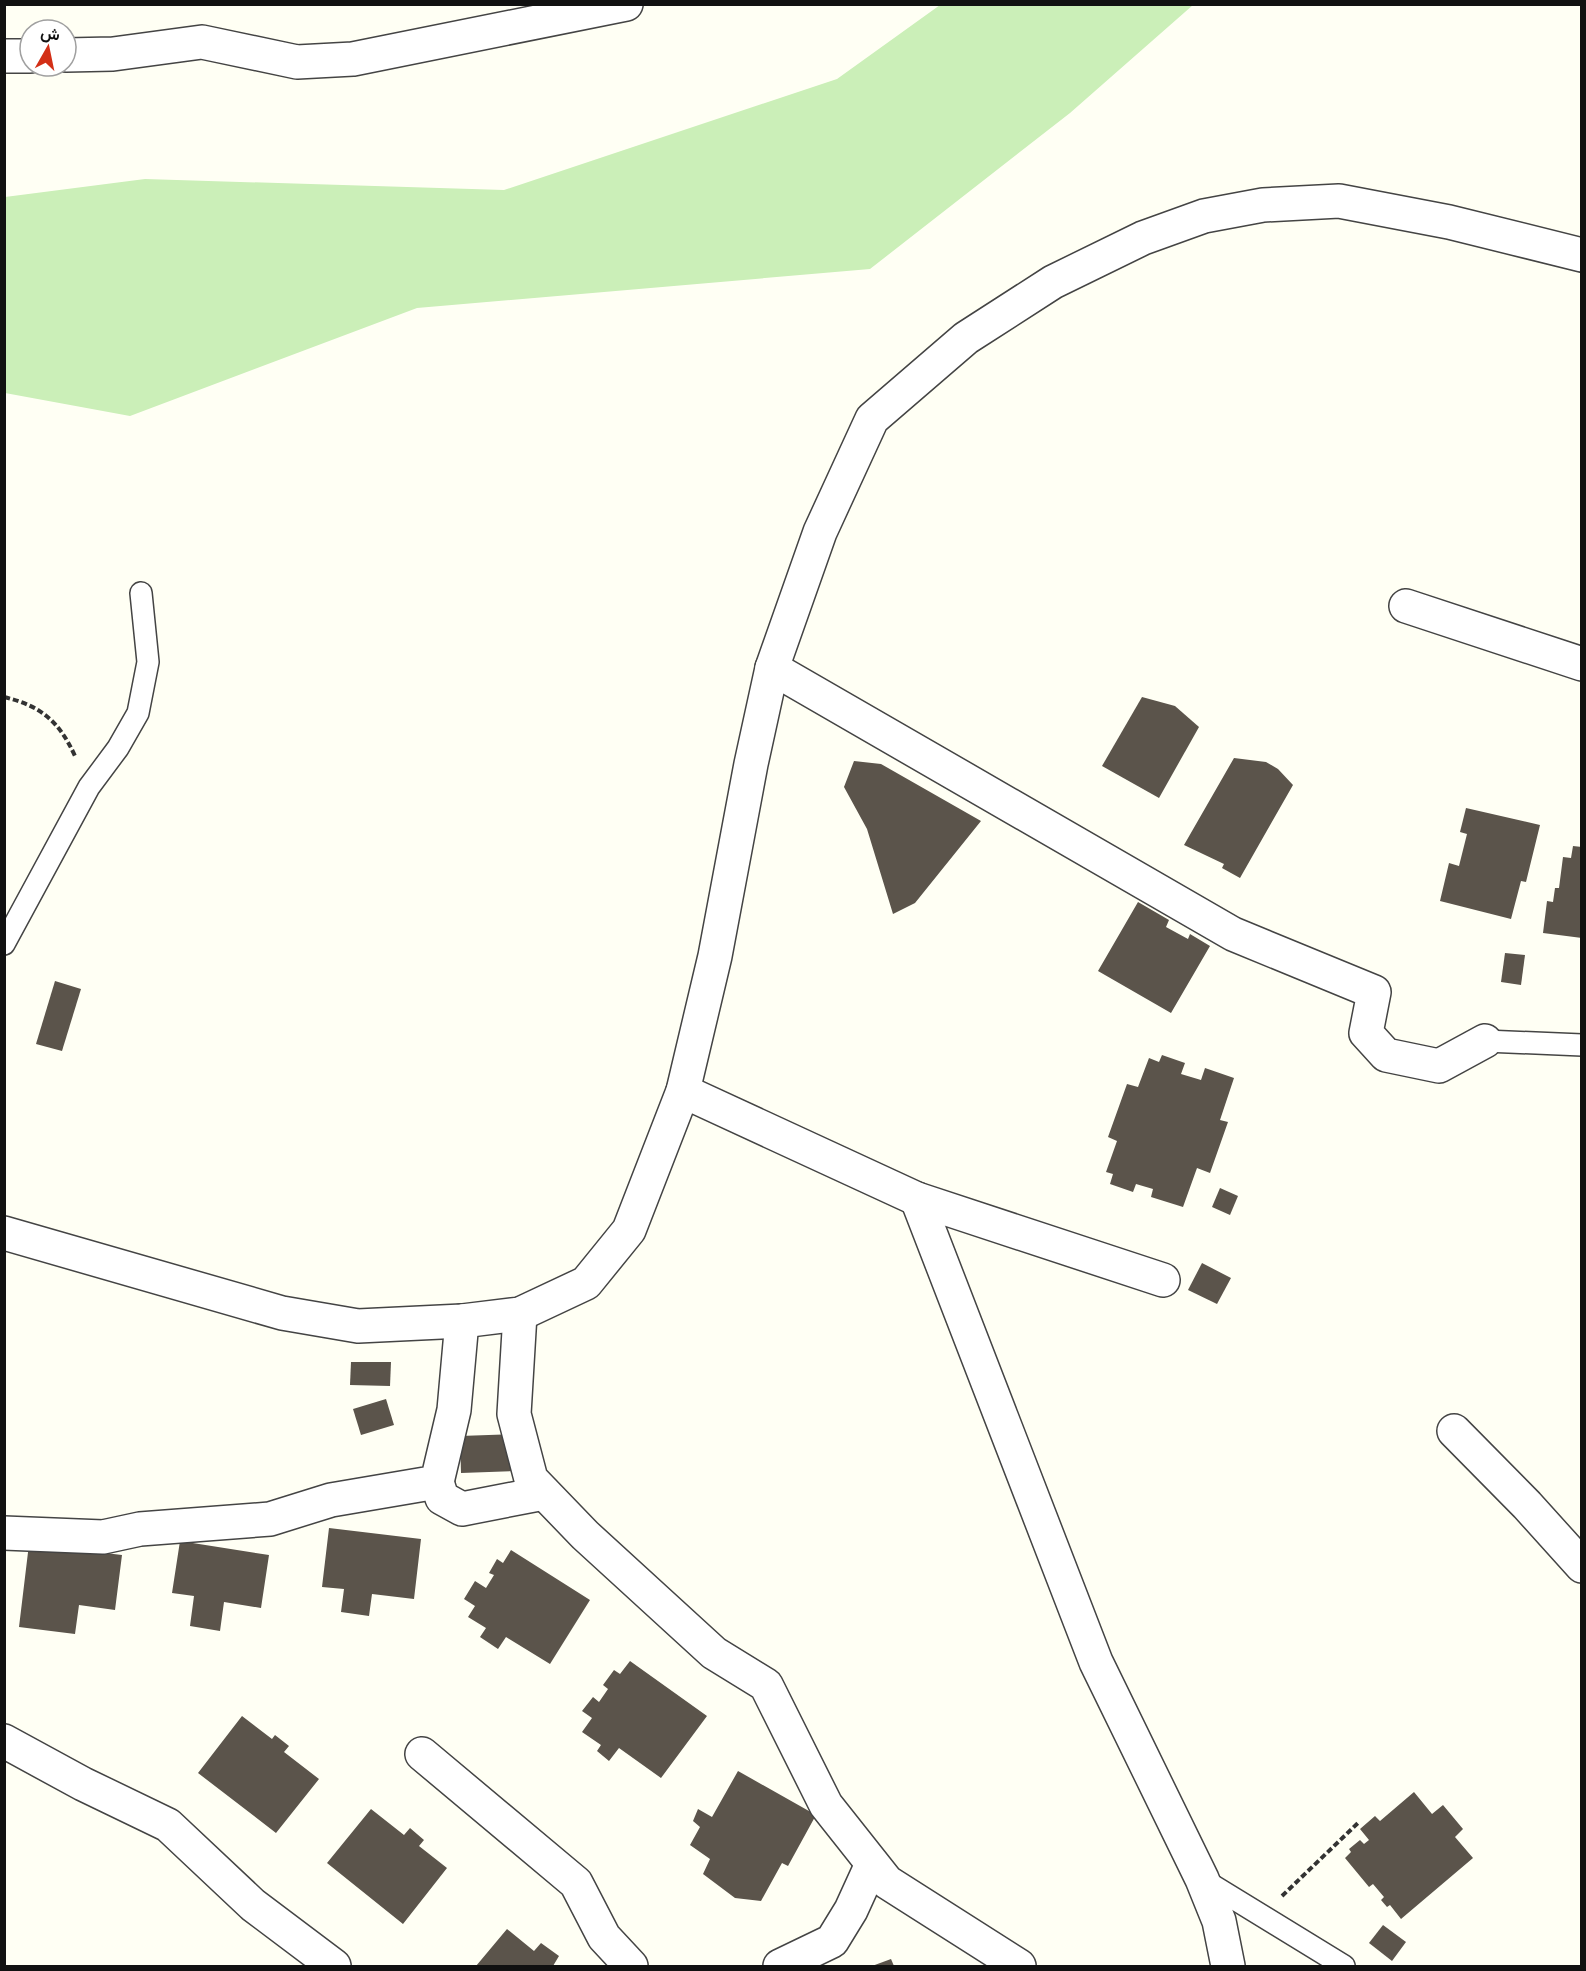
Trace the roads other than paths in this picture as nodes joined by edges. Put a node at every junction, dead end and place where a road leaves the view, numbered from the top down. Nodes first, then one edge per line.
1 (626, 4) edge
2 (78, 55) edge
3 (1581, 255) edge
4 (141, 593) dead end
5 (1406, 606) dead end
6 (1581, 664) edge
7 (772, 668) junction
8 (4, 944) edge
9 (1485, 1041) joint
10 (1581, 1045) edge
11 (683, 1091) junction
12 (917, 1199) junction
13 (4, 1233) edge
14 (1163, 1280) dead end
15 (520, 1314) junction
16 (462, 1321) junction
17 (1455, 1431) dead end
18 (437, 1482) junction
19 (544, 1493) junction
20 (4, 1533) edge
21 (1581, 1566) edge
22 (4, 1741) edge
23 (422, 1754) dead end
24 (872, 1864) junction
25 (1202, 1879) junction
26 (334, 1966) edge
27 (631, 1966) edge
28 (780, 1966) edge
29 (1019, 1966) edge
30 (1228, 1966) edge
31 (1344, 1966) edge

1 - 2 street
3 - 7 street
4 - 8 lane
5 - 6 street
7 - 9 street
7 - 11 street
9 - 10 lane
11 - 12 street
11 - 15 street
12 - 14 street
12 - 25 street
13 - 16 street
15 - 16 street
15 - 19 street
16 - 18 street
17 - 21 street
18 - 19 street
18 - 20 street
19 - 24 street
22 - 26 street
23 - 27 street
24 - 28 street
24 - 29 street
25 - 30 street
25 - 31 lane

